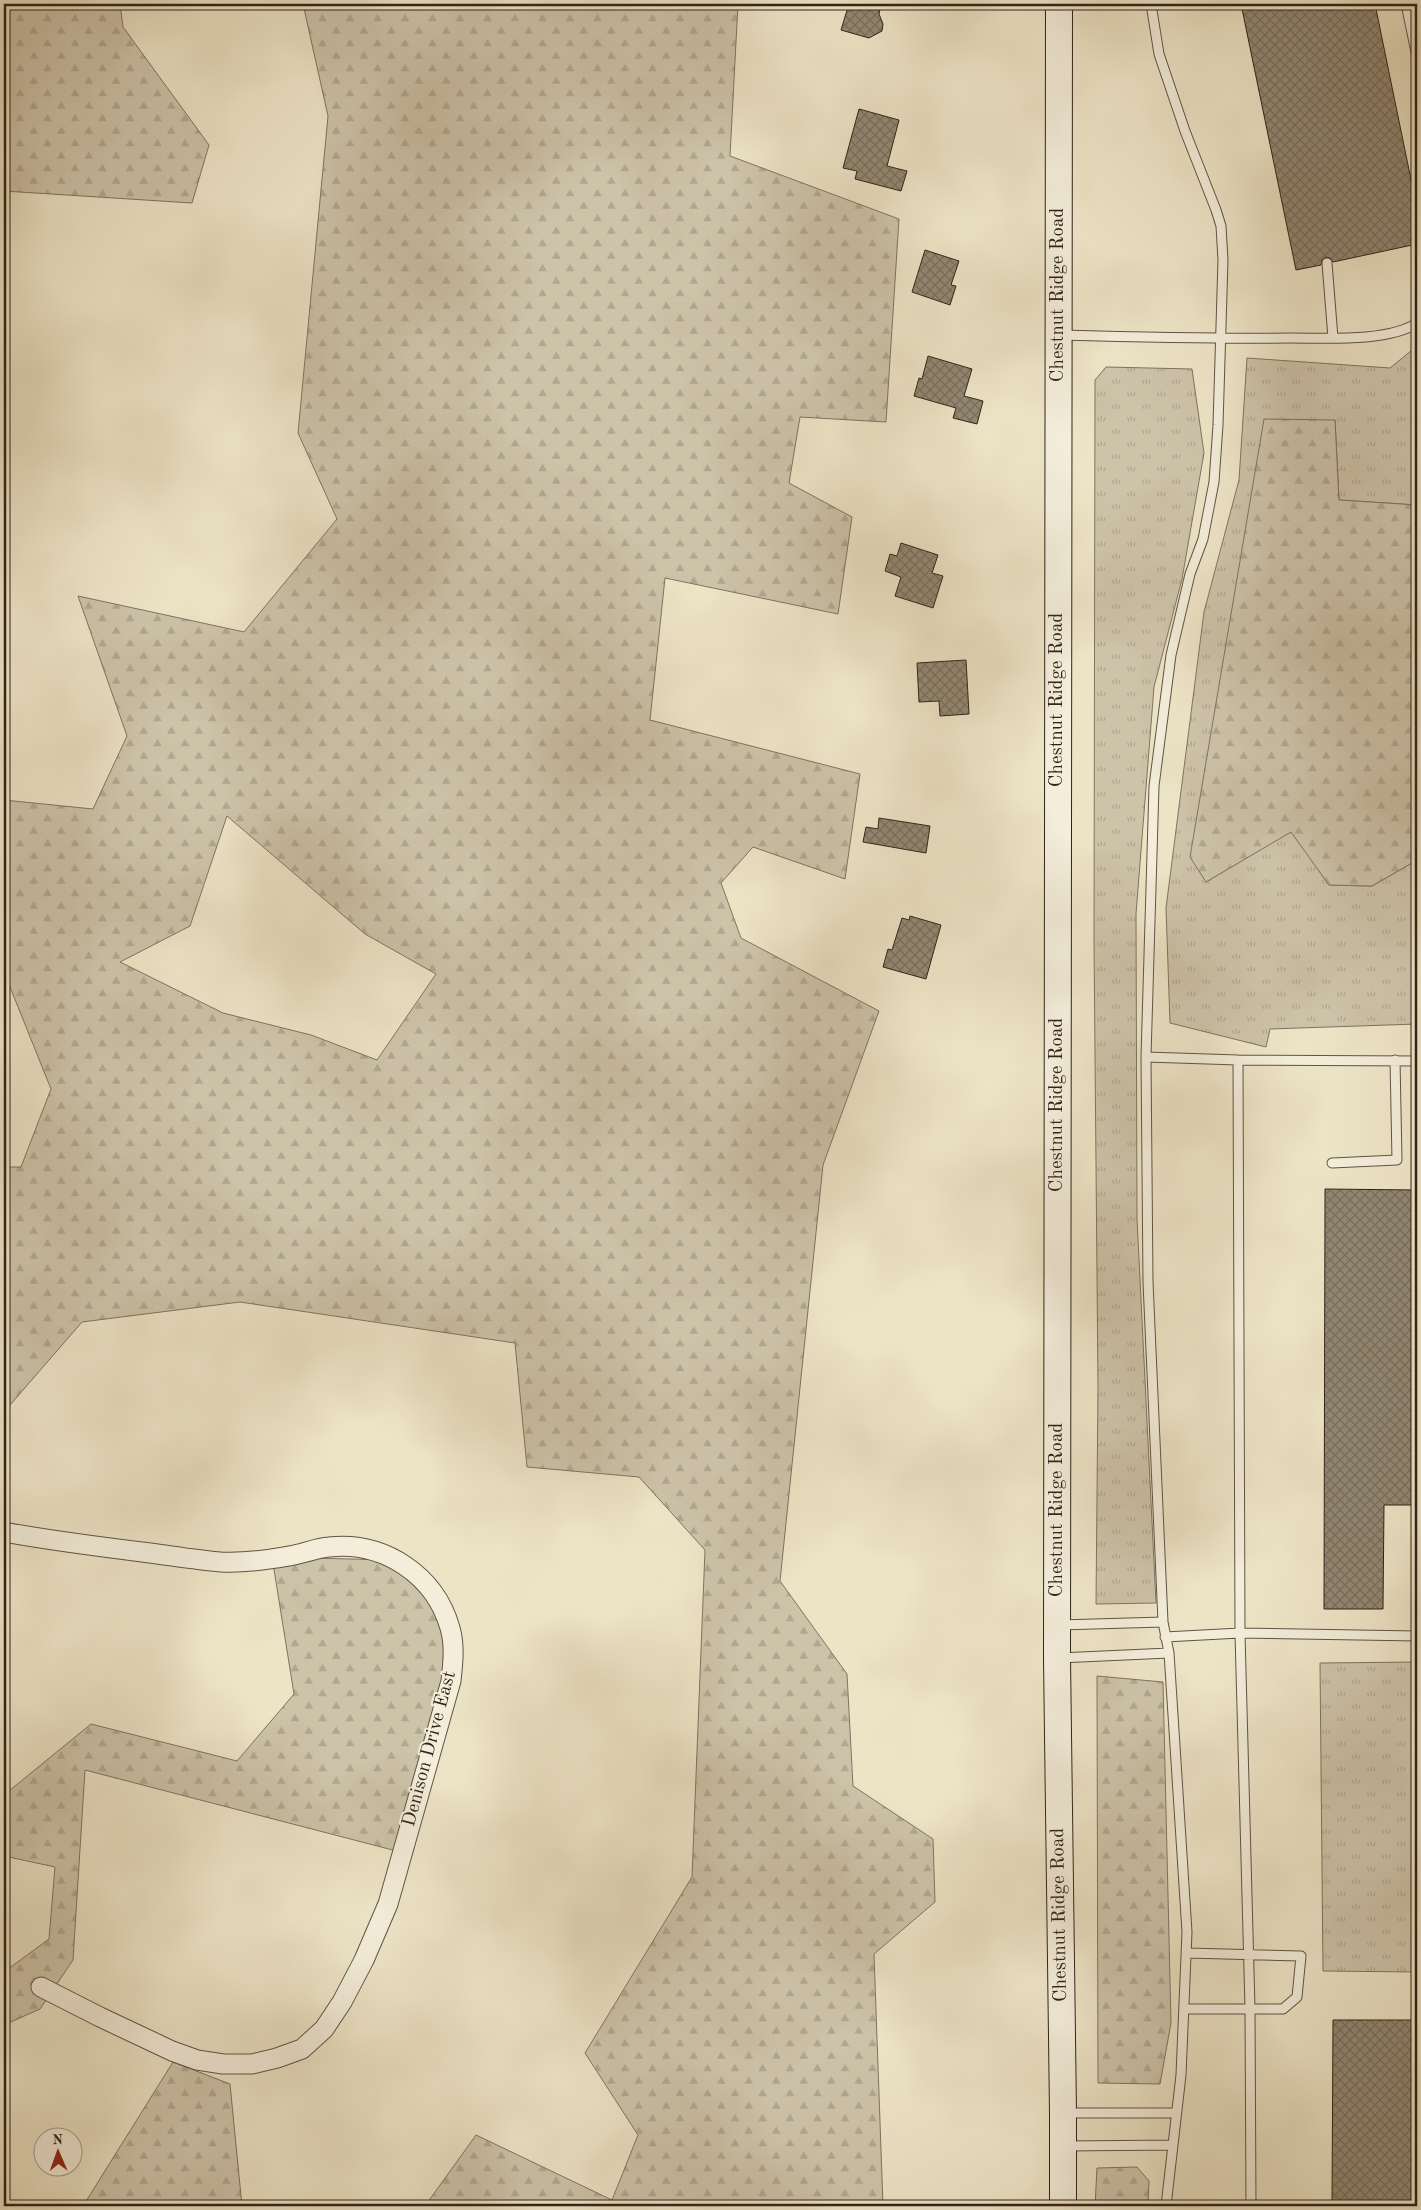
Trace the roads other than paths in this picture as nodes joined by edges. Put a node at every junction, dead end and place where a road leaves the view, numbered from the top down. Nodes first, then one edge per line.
1 (1059, 4) edge
2 (1150, 4) edge
3 (1406, 4) edge
4 (1417, 57) edge
5 (1327, 263) dead end
6 (1417, 323) edge
7 (1057, 335) junction
8 (1333, 338) junction
9 (1221, 339) junction
10 (1146, 1057) junction
11 (1238, 1060) junction
12 (1395, 1060) junction
13 (1417, 1061) edge
14 (1332, 1163) dead end
15 (4, 1532) edge
16 (1163, 1622) junction
17 (1057, 1626) junction
18 (1240, 1633) junction
19 (1417, 1636) edge
20 (1165, 1637) junction
21 (1169, 1654) junction
22 (1057, 1658) junction
23 (1187, 1953) junction
24 (1248, 1955) junction
25 (40, 1987) dead end
26 (1186, 2008) junction
27 (1250, 2008) junction
28 (1176, 2112) junction
29 (1063, 2113) junction
30 (1172, 2145) junction
31 (1062, 2146) junction
32 (1063, 2206) edge
33 (1166, 2206) edge
34 (1251, 2206) edge

1 - 7 street, Chestnut Ridge Road
2 - 9 lane
3 - 4 lane
5 - 8 lane
6 - 8 lane
7 - 9 lane
7 - 17 street, Chestnut Ridge Road
8 - 9 lane
9 - 10 lane
10 - 11 lane
10 - 16 lane
11 - 12 lane
11 - 18 lane
12 - 13 lane
12 - 14 lane
15 - 25 street, Denison Drive East
16 - 17 lane
16 - 20 lane
17 - 22 street, Chestnut Ridge Road
18 - 19 lane
18 - 20 lane
18 - 24 lane
20 - 21 lane
21 - 22 lane
21 - 23 lane
22 - 29 street, Chestnut Ridge Road
23 - 24 lane
23 - 26 lane
24 - 27 lane
24 - 27 lane
26 - 27 lane
26 - 28 lane
27 - 34 lane
28 - 29 lane
28 - 30 lane
29 - 31 street, Chestnut Ridge Road
30 - 31 lane
30 - 33 lane
31 - 32 street, Chestnut Ridge Road

